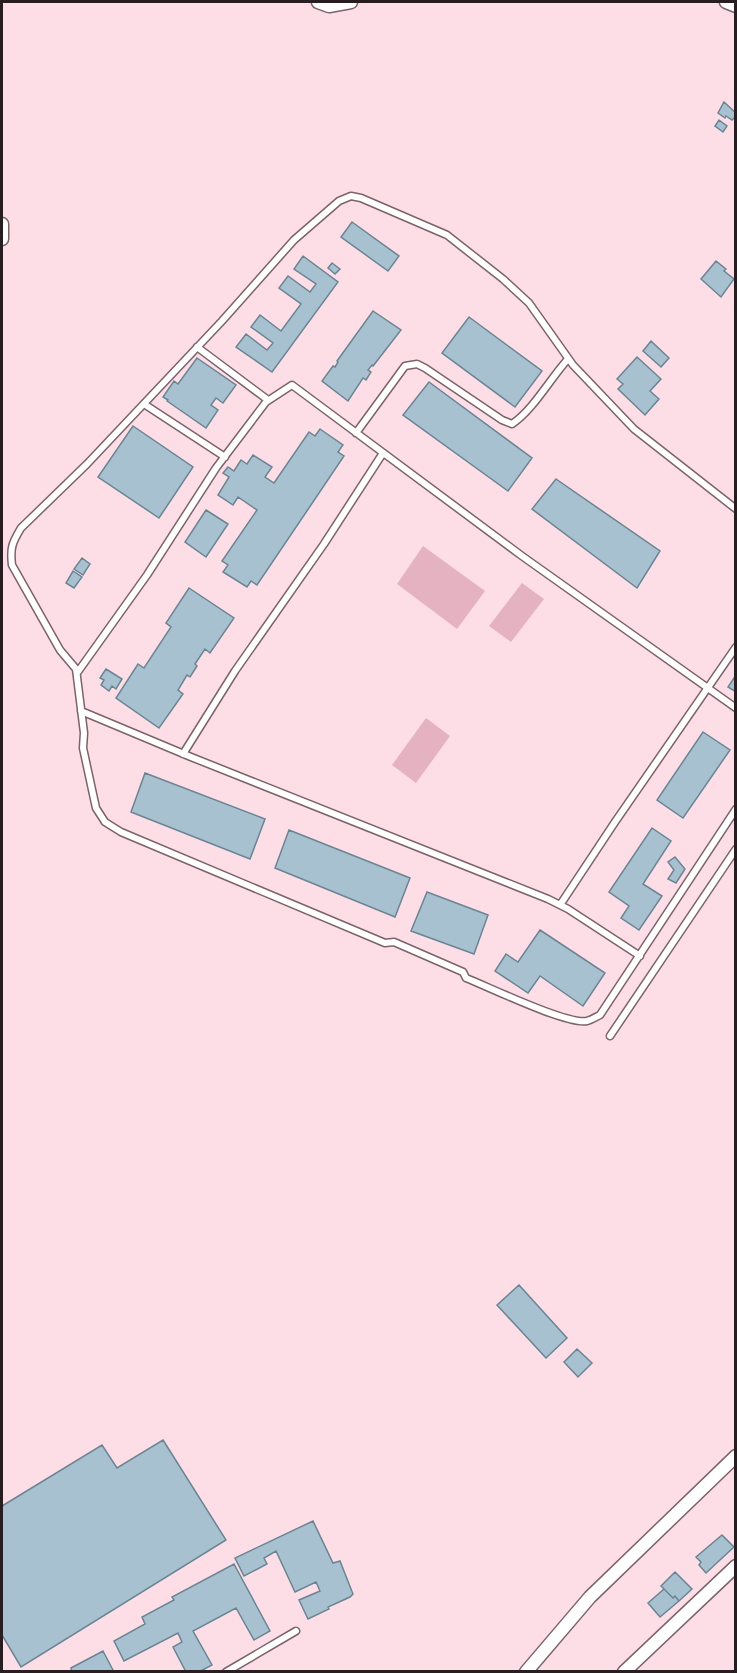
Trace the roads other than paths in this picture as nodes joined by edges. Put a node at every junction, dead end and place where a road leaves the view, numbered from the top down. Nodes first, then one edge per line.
1 (318, 2) edge
2 (351, 2) edge
3 (726, 2) edge
4 (735, 6) edge
5 (2, 224) edge
6 (2, 239) edge
7 (197, 347) junction
8 (568, 359) junction
9 (268, 400) junction
10 (144, 404) junction
11 (356, 433) junction
12 (383, 453) junction
13 (225, 457) junction
14 (735, 509) edge
15 (735, 647) edge
16 (76, 674) junction
17 (707, 688) junction
18 (735, 708) edge
19 (81, 711) junction
20 (183, 754) junction
21 (735, 809) edge
22 (735, 849) edge
23 (560, 905) junction
24 (640, 956) junction
25 (610, 1036) dead end
26 (735, 1456) edge
27 (735, 1566) edge
28 (296, 1631) dead end
29 (226, 1671) edge
30 (526, 1671) edge
31 (624, 1671) edge

1 - 2 street
3 - 4 street
5 - 6 street
7 - 8 lane
7 - 9 lane
7 - 10 lane
8 - 11 lane
8 - 14 lane
9 - 11 lane
9 - 13 lane
10 - 13 lane
10 - 16 lane
11 - 12 lane
12 - 17 lane
12 - 20 lane
13 - 16 lane
15 - 17 lane
16 - 19 lane
17 - 18 lane
17 - 23 lane
19 - 20 lane
19 - 24 lane
20 - 23 lane
21 - 24 lane
22 - 25 lane
23 - 24 lane
26 - 30 street
27 - 31 street
28 - 29 lane

